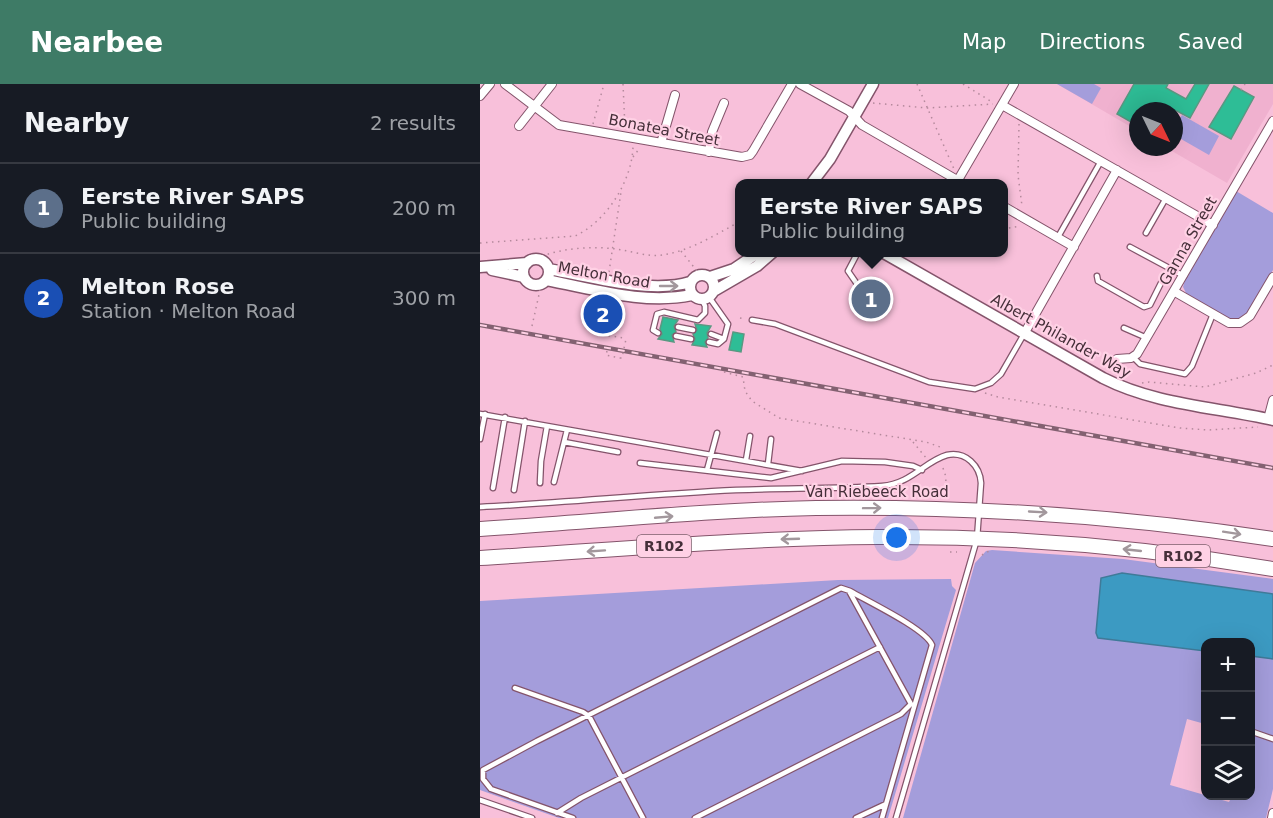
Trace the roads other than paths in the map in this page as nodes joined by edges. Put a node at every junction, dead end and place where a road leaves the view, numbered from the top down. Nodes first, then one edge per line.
1 (490, 84) edge
2 (505, 84) edge
3 (552, 84) edge
4 (792, 84) edge
5 (800, 84) edge
6 (873, 84) edge
7 (1014, 84) edge
8 (675, 95) dead end
9 (480, 96) edge
10 (724, 103) dead end
11 (1002, 105) junction
12 (534, 107) junction
13 (854, 117) junction
14 (1273, 121) edge
15 (519, 126) dead end
16 (660, 143) junction
17 (709, 152) junction
18 (830, 159) junction
19 (1101, 161) junction
20 (1117, 170) junction
21 (814, 179) edge
22 (822, 179) edge
23 (961, 179) edge
24 (1166, 198) junction
25 (1008, 209) edge
26 (1213, 225) junction
27 (1146, 233) dead end
28 (1058, 238) junction
29 (1074, 247) junction
30 (1130, 247) dead end
31 (752, 257) edge
32 (767, 257) edge
33 (855, 257) edge
34 (891, 257) edge
35 (527, 262) junction
36 (480, 268) edge
37 (1097, 276) dead end
38 (1184, 276) junction
39 (524, 277) junction
40 (1273, 277) edge
41 (710, 278) junction
42 (1163, 279) dead end
43 (545, 280) junction
44 (690, 282) junction
45 (857, 284) dead end
46 (1175, 292) junction
47 (704, 296) junction
48 (1150, 304) junction
49 (1163, 312) junction
50 (1213, 314) junction
51 (752, 320) dead end
52 (678, 327) dead end
53 (1124, 328) dead end
54 (693, 330) dead end
55 (658, 333) dead end
56 (711, 334) dead end
57 (1024, 334) junction
58 (676, 336) dead end
59 (1147, 338) junction
60 (692, 339) dead end
61 (724, 339) junction
62 (709, 342) dead end
63 (1133, 357) junction
64 (1117, 359) dead end
65 (1273, 400) edge
66 (482, 414) edge
67 (505, 417) junction
68 (525, 421) junction
69 (1268, 422) edge
70 (547, 426) junction
71 (567, 430) junction
72 (717, 433) dead end
73 (750, 436) dead end
74 (480, 440) edge
75 (771, 440) dead end
76 (564, 442) junction
77 (618, 452) dead end
78 (712, 454) junction
79 (746, 460) junction
80 (640, 463) dead end
81 (768, 464) junction
82 (707, 470) junction
83 (922, 470) junction
84 (802, 471) junction
85 (554, 482) dead end
86 (540, 483) dead end
87 (493, 488) dead end
88 (514, 489) dead end
89 (480, 507) edge
90 (980, 509) junction
91 (480, 529) edge
92 (977, 539) junction
93 (1273, 539) edge
94 (480, 558) edge
95 (1273, 569) edge
96 (849, 591) junction
97 (880, 647) junction
98 (515, 688) dead end
99 (911, 704) junction
100 (914, 709) junction
101 (589, 716) junction
102 (1255, 732) edge
103 (1273, 739) edge
104 (622, 777) junction
105 (480, 800) edge
106 (886, 804) junction
107 (557, 813) junction
108 (1273, 813) edge
109 (532, 818) edge
110 (573, 818) edge
111 (643, 818) edge
112 (695, 818) edge
113 (856, 818) edge
114 (882, 818) edge
115 (896, 818) edge
116 (1272, 818) edge

1 - 9 street
2 - 12 street, Bonatea Street
3 - 12 street
4 - 17 street, Bonatea Street
5 - 13 street
6 - 13 street
7 - 11 street
8 - 16 street
10 - 17 street
11 - 19 street
11 - 23 street
12 - 15 street
12 - 16 street, Bonatea Street
13 - 18 street
13 - 23 street
14 - 26 street, Ganna Street
16 - 17 street, Bonatea Street
18 - 21 street
18 - 22 street
19 - 20 street
19 - 28 lane
20 - 24 street
20 - 29 street
24 - 26 street
24 - 27 lane
25 - 28 street
26 - 38 street, Ganna Street
28 - 29 street
29 - 57 street
30 - 38 lane
31 - 41 street
32 - 47 street, Melton Road
33 - 45 lane
34 - 57 street, Albert Philander Way
35 - 36 street
35 - 39 street
35 - 43 street
36 - 39 street
37 - 48 lane
38 - 46 street, Ganna Street
39 - 43 street
40 - 50 street
41 - 44 street, Melton Road
41 - 47 street
42 - 48 lane
43 -> 44 street, Melton Road
43 - 47 street, Melton Road
44 - 47 street
46 - 49 street, Ganna Street
46 - 50 street
47 - 55 lane
47 - 61 lane
48 - 49 lane
49 - 59 street, Ganna Street
50 - 63 lane
51 - 57 lane
52 - 54 lane
53 - 59 lane
56 - 61 lane
57 - 69 street, Albert Philander Way
58 - 60 lane
59 - 63 street, Ganna Street
61 - 62 lane
63 - 64 street
65 - 69 street
66 - 67 lane
66 - 74 lane
67 - 68 lane
67 - 87 lane
68 - 70 lane
68 - 88 lane
70 - 71 lane
70 - 86 lane
71 - 76 lane
71 - 78 lane
72 - 78 lane
73 - 79 lane
75 - 81 lane
76 - 77 lane
76 - 85 lane
78 - 79 lane
78 - 82 lane
79 - 81 lane
80 - 82 lane
81 - 84 lane
82 - 84 lane
83 - 84 lane
83 - 89 lane
83 - 90 lane
91 -> 90 main road, Van Riebeeck Road / R102
90 - 92 lane
90 -> 93 main road, Van Riebeeck Road / R102
92 -> 94 main road, R102
95 -> 92 main road, R102
92 - 115 lane
96 - 97 lane
96 - 100 lane
96 - 101 lane
97 - 99 lane
97 - 104 lane
98 - 101 lane
99 - 100 lane
99 - 112 lane
100 - 106 lane
101 - 104 lane
101 - 107 lane
102 - 103 lane
104 - 107 lane
104 - 111 lane
105 - 109 lane
106 - 113 lane
106 - 114 lane
107 - 110 lane
108 - 116 street

